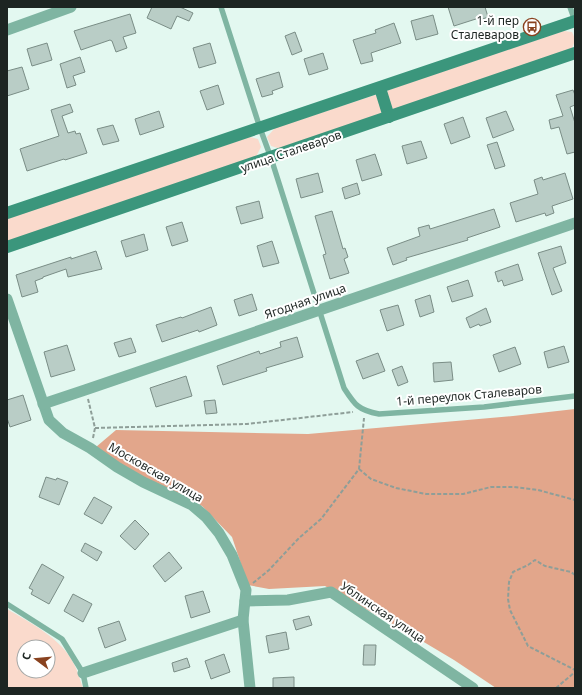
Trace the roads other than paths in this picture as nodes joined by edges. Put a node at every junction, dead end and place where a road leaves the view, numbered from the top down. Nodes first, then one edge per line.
1 (71, 7) edge
2 (221, 7) edge
3 (570, 7) edge
4 (575, 21) edge
5 (7, 30) edge
6 (575, 53) edge
7 (380, 88) junction
8 (389, 117) junction
9 (260, 128) junction
10 (271, 158) junction
11 (7, 213) edge
12 (575, 223) edge
13 (7, 247) edge
14 (7, 299) edge
15 (320, 310) junction
16 (575, 396) edge
17 (43, 404) junction
18 (246, 596) junction
19 (7, 604) edge
20 (243, 620) junction
21 (83, 673) junction
22 (86, 688) edge
23 (250, 688) edge
24 (473, 688) edge

1 - 5 street
2 - 9 lane
3 - 4 lane
4 - 7 main road
6 - 8 main road, улица Сталеваров
7 - 8 main road
7 - 9 main road
8 - 10 main road, улица Сталеваров
9 - 10 lane
9 - 11 main road
10 - 13 main road, улица Сталеваров
10 - 15 lane
12 - 15 street, Ягодная улица
14 - 17 street, Московская улица
15 - 16 lane, 1-й переулок Сталеваров
15 - 17 street, Ягодная улица
17 - 18 street, Московская улица
18 - 20 street, Московская улица
18 - 24 street, Ублинская улица
19 - 21 lane
20 - 21 street
20 - 23 street, Московская улица
21 - 22 lane

